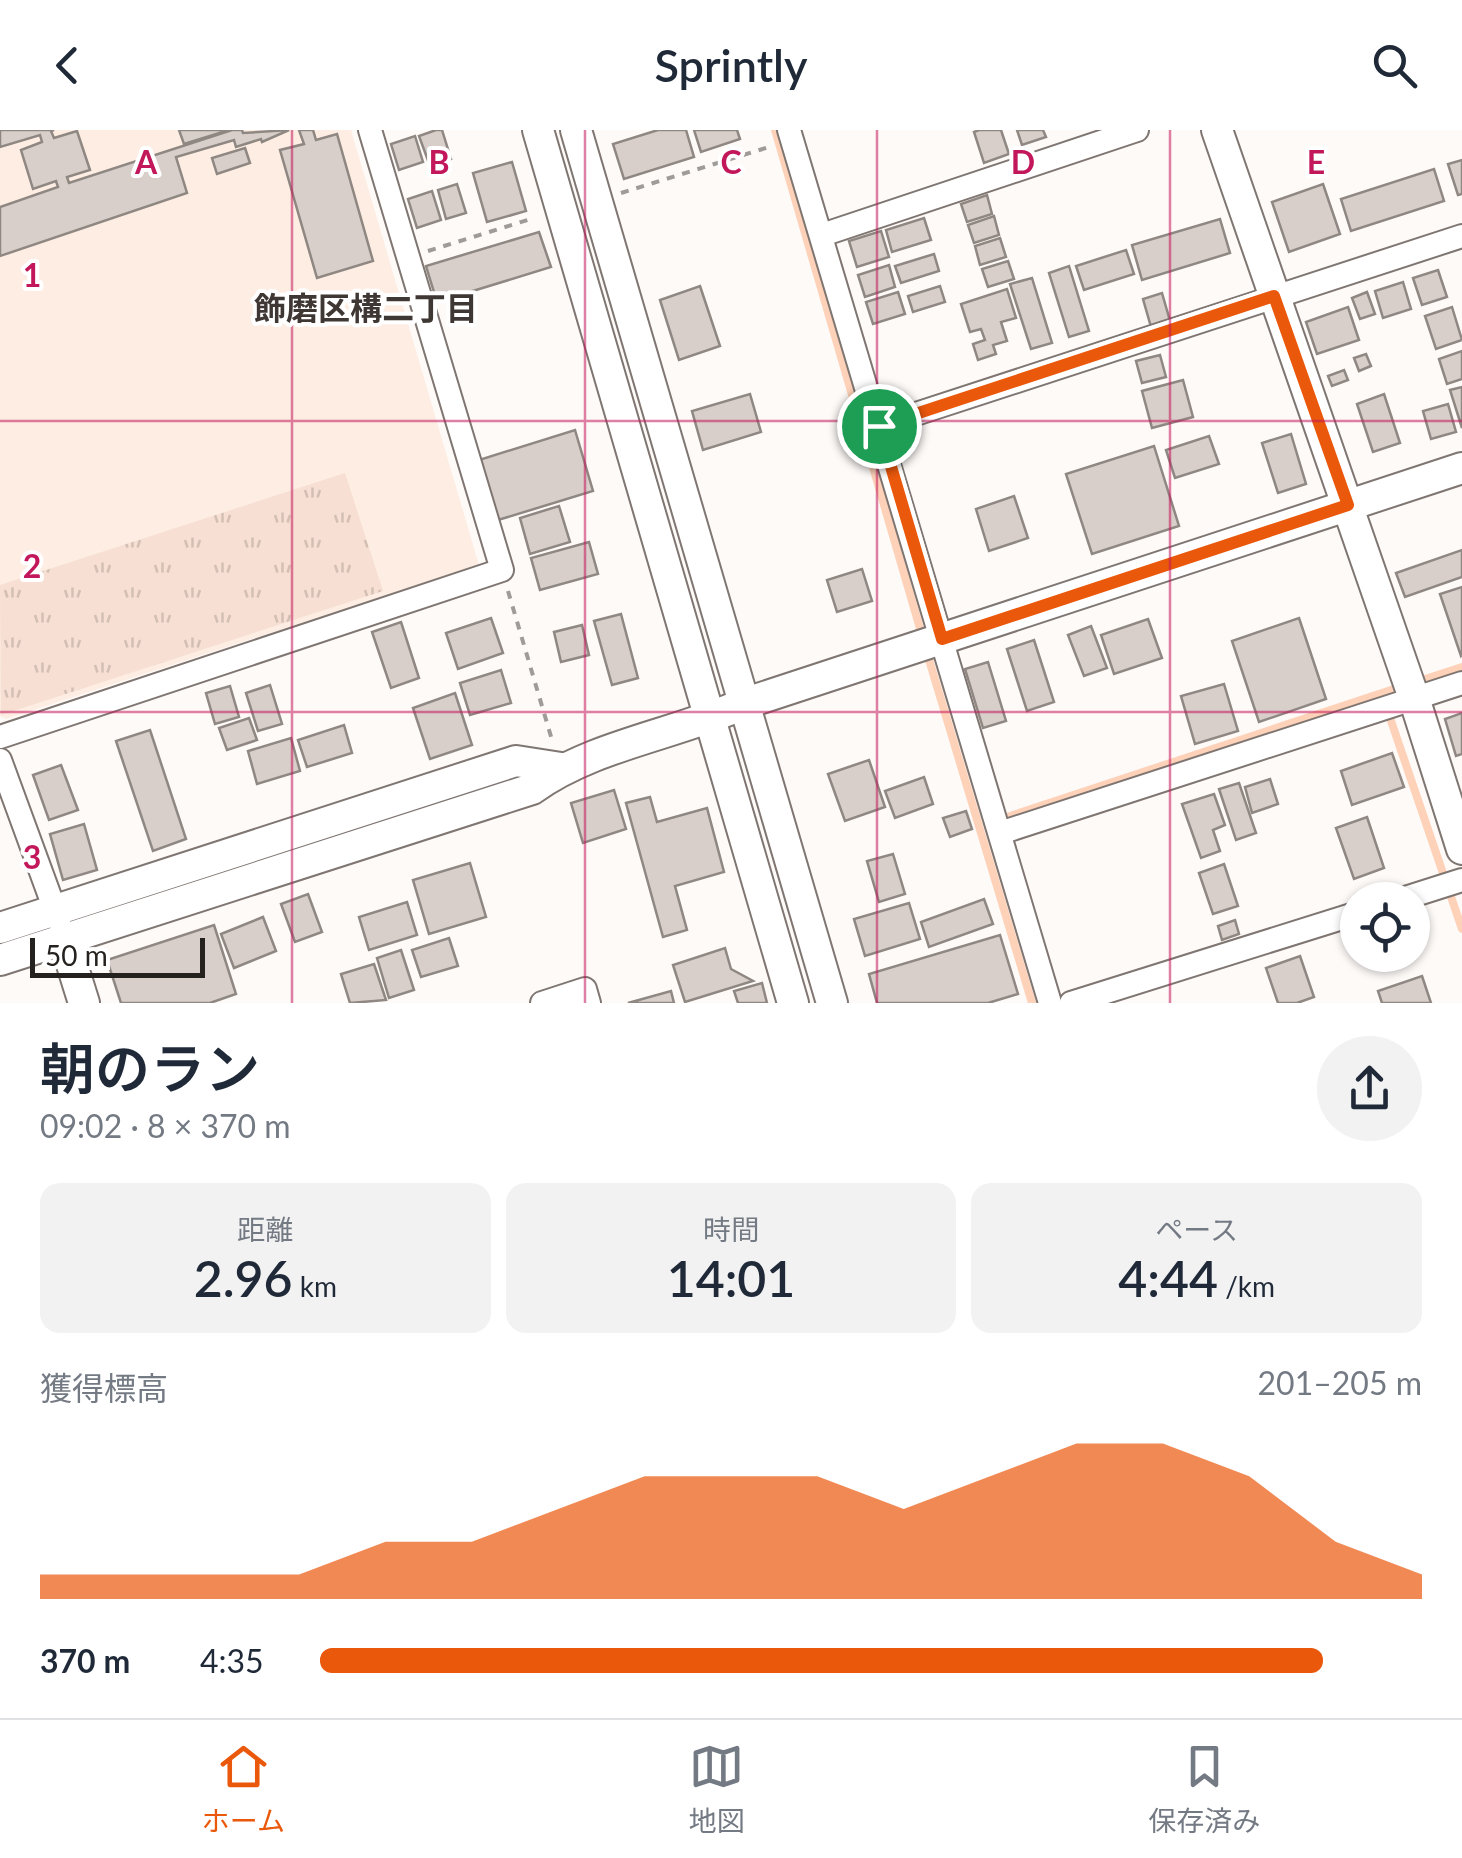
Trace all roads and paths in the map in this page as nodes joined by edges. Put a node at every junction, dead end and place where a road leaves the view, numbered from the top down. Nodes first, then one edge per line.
1 (370, 130) edge
2 (538, 130) edge
3 (576, 130) edge
4 (1137, 130) edge
5 (1217, 130) edge
6 (791, 135) edge
7 (597, 200) junction
8 (562, 208) junction
9 (822, 235) junction
10 (1462, 236) edge
11 (407, 258) junction
12 (1274, 296) junction
13 (879, 426) junction
14 (1462, 468) edge
15 (1348, 505) junction
16 (502, 570) junction
17 (942, 639) junction
18 (1462, 684) edge
19 (1414, 698) junction
20 (743, 704) junction
21 (710, 719) junction
22 (0, 736) edge
23 (0, 760) edge
24 (561, 768) junction
25 (1000, 833) junction
26 (1462, 849) edge
27 (1462, 880) edge
28 (1430, 890) edge
29 (55, 909) junction
30 (1340, 919) edge
31 (0, 928) edge
32 (64, 939) junction
33 (0, 960) edge
34 (84, 1003) edge
35 (542, 1003) edge
36 (589, 1003) edge
37 (793, 1003) edge
38 (832, 1003) edge
39 (1050, 1003) edge
40 (1071, 1003) edge

1 - 11 street
2 - 8 street
3 - 7 street
4 - 9 street
5 - 12 street
6 - 7 path
6 - 9 street
7 - 20 street
8 - 11 path
8 - 21 street
9 - 13 street
10 - 12 street
11 - 16 street
12 - 13 street
12 - 15 street
13 - 17 street
14 - 15 street
15 - 17 street
15 - 19 street
16 - 22 street
16 - 24 path
17 - 20 street
17 - 25 street
18 - 19 street
19 - 25 street
19 - 26 street
20 - 21 street
20 - 38 street
21 - 24 street
21 - 37 street
23 - 29 street
24 - 29 street
24 - 32 street
25 - 39 street
27 - 28 street
29 - 31 street
29 - 32 street
30 - 40 street
32 - 33 street
32 - 34 street
35 - 36 street

